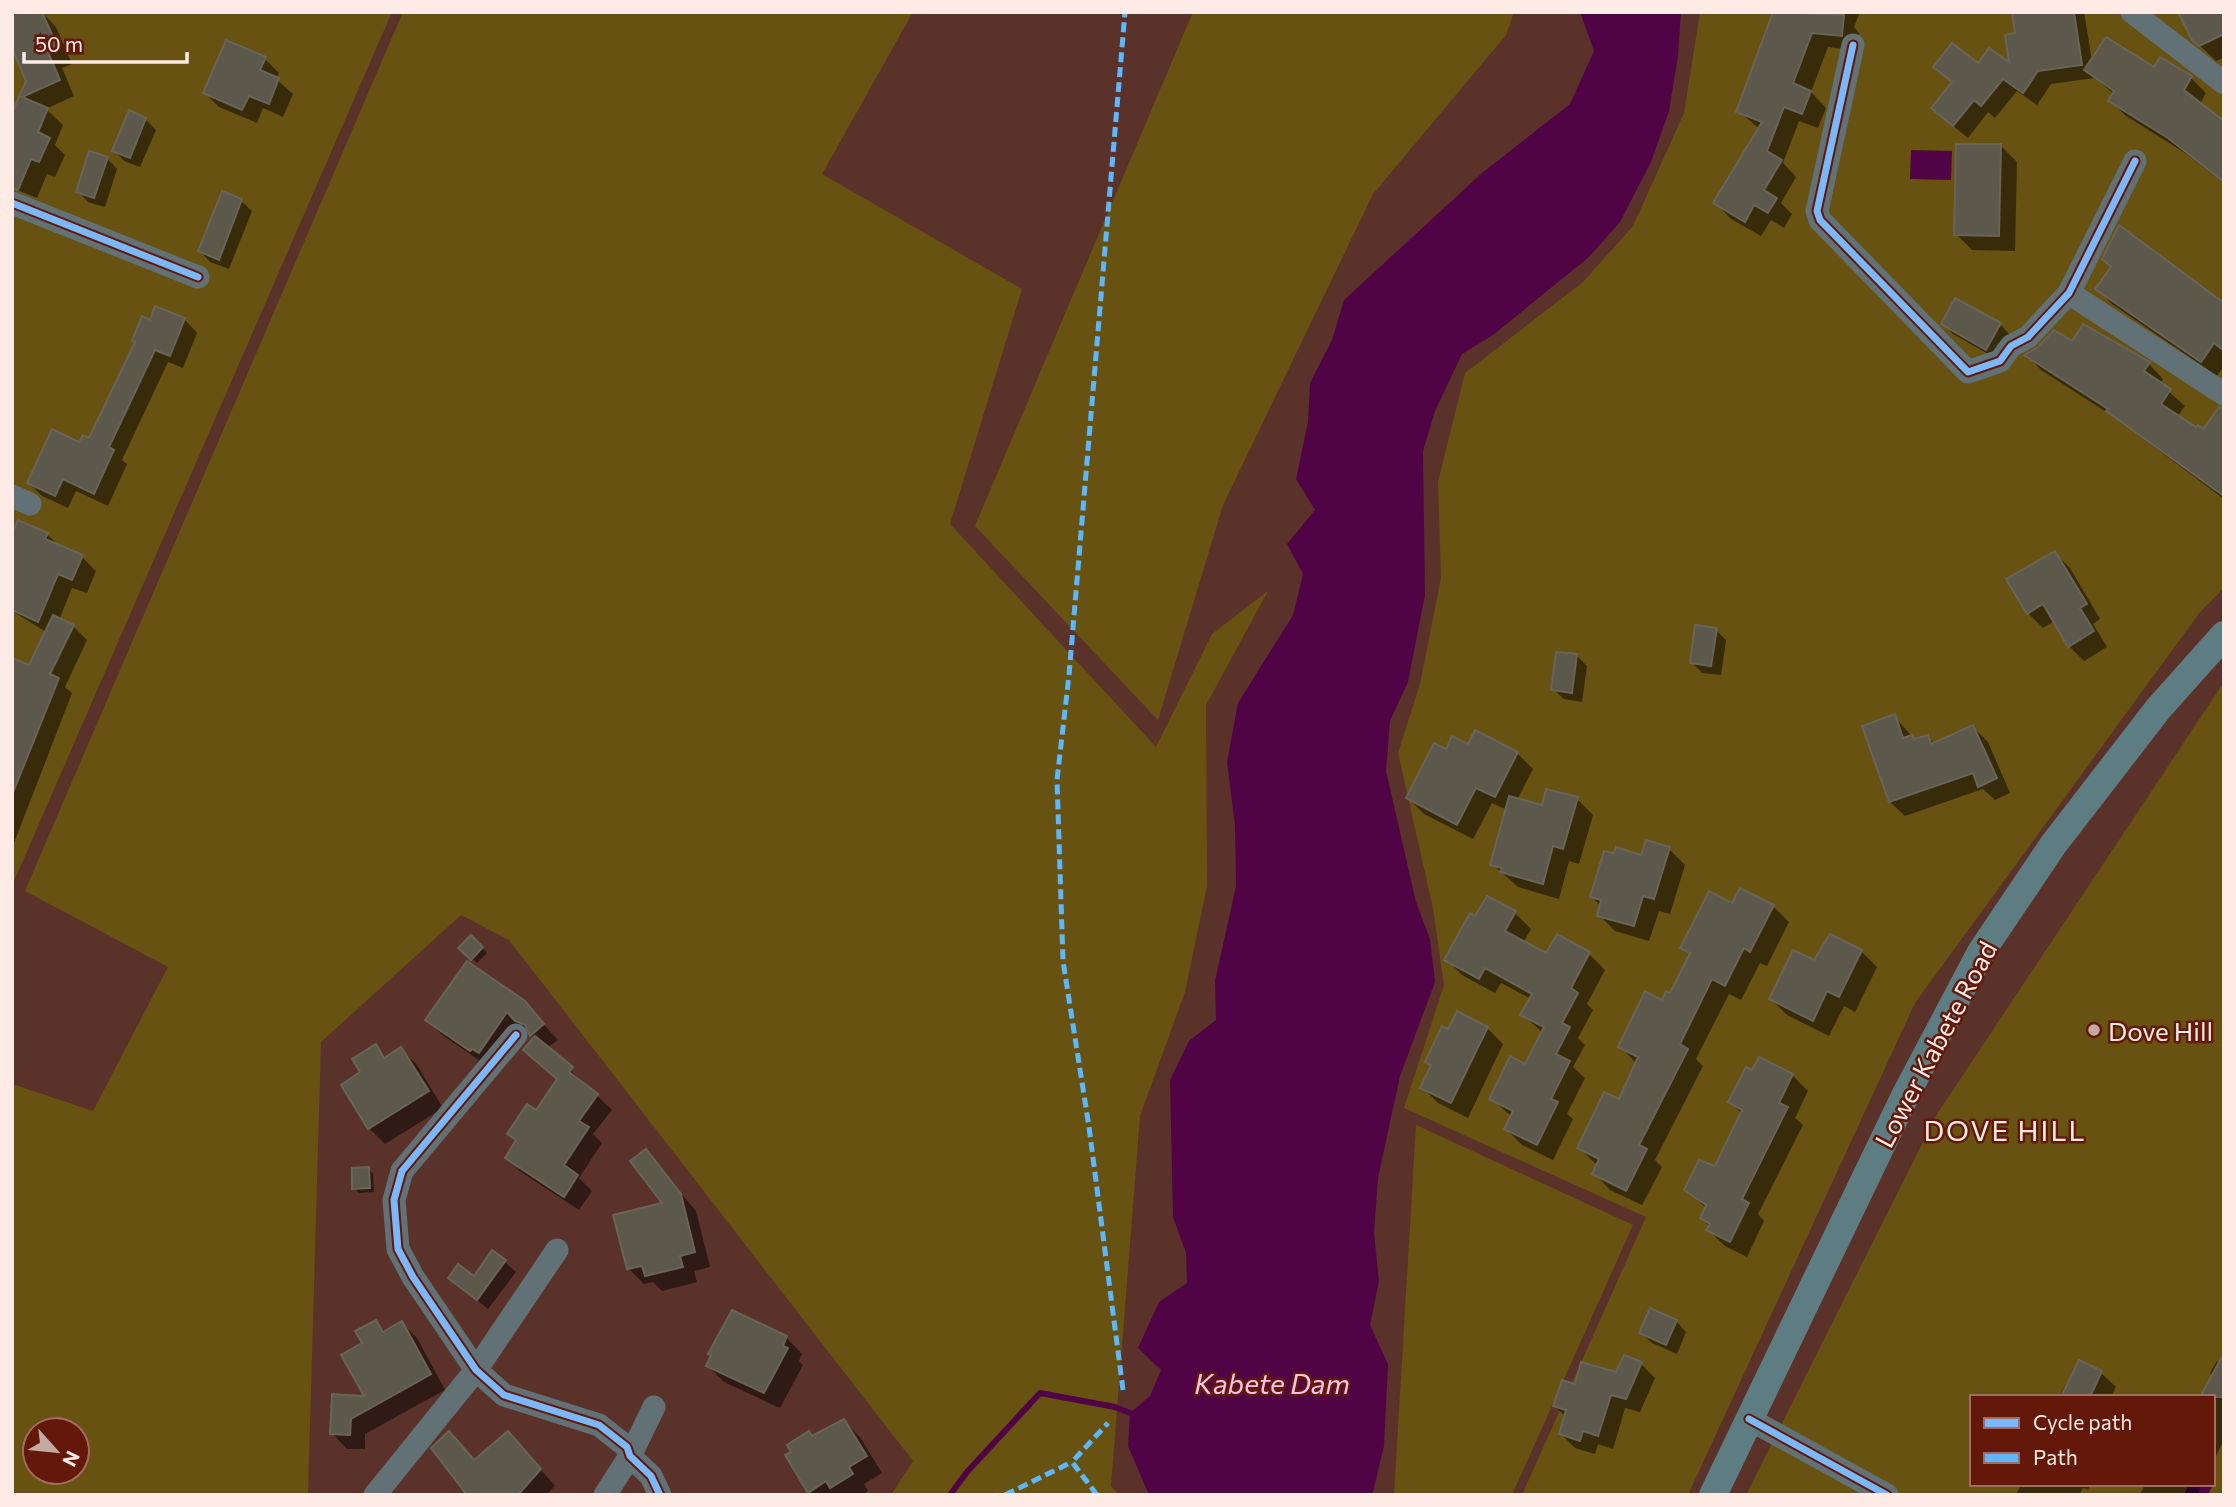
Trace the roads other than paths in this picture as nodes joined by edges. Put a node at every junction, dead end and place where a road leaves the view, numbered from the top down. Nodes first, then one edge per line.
1 (2132, 12) edge
2 (1853, 45) dead end
3 (2224, 83) edge
4 (2135, 161) dead end
5 (12, 203) edge
6 (198, 277) dead end
7 (2069, 293) junction
8 (2224, 394) edge
9 (2224, 635) edge
10 (516, 1035) dead end
11 (557, 1250) dead end
12 (476, 1370) junction
13 (654, 1407) dead end
14 (1749, 1419) junction
15 (630, 1456) junction
16 (375, 1495) edge
17 (606, 1495) edge
18 (660, 1495) edge
19 (1713, 1495) edge
20 (1887, 1495) edge

1 - 3 street
2 - 7 street
4 - 7 street
5 - 6 street
7 - 8 street
9 - 14 main road, Lower Kabete Road
10 - 12 street
11 - 12 street
12 - 15 street
12 - 16 street
13 - 15 street
14 - 19 main road, Lower Kabete Road
14 - 20 street
15 - 17 street
15 - 18 street

